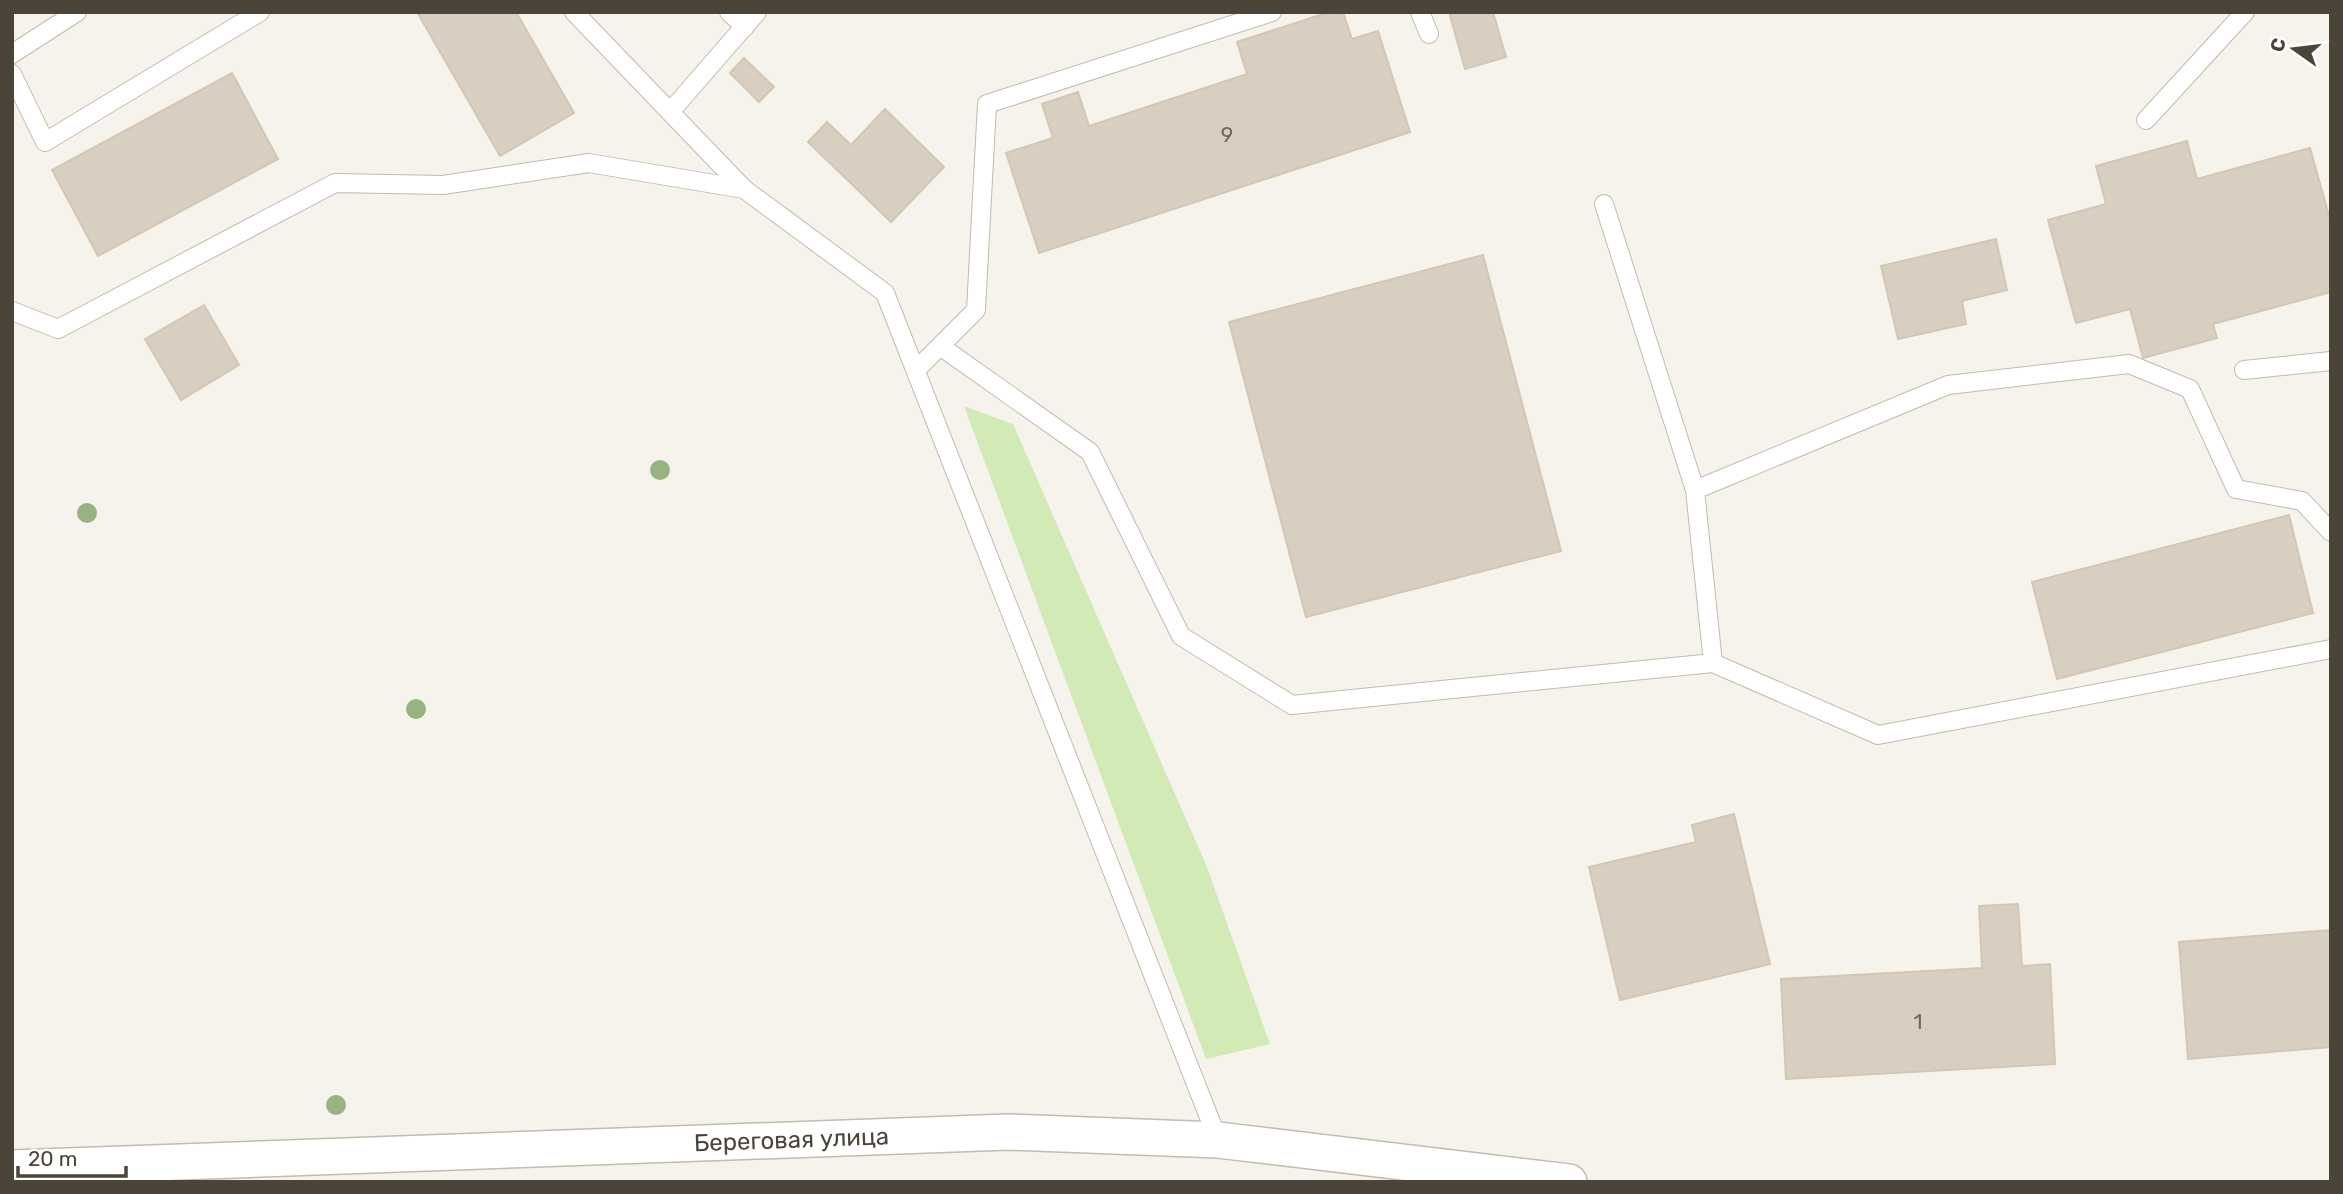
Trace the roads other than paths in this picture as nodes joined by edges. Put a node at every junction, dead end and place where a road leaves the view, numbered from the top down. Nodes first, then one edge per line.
1 (77, 12) edge
2 (574, 12) edge
3 (729, 12) edge
4 (757, 12) edge
5 (1272, 12) edge
6 (1420, 12) edge
7 (2245, 12) edge
8 (256, 13) edge
9 (745, 27) junction
10 (1429, 34) dead end
11 (12, 54) edge
12 (12, 74) edge
13 (670, 112) junction
14 (2146, 120) dead end
15 (744, 189) junction
16 (1604, 204) dead end
17 (12, 311) edge
18 (940, 346) junction
19 (2331, 362) edge
20 (916, 370) junction
21 (2244, 370) dead end
22 (1695, 491) junction
23 (2331, 532) edge
24 (2331, 649) edge
25 (1713, 663) junction
26 (1218, 1140) junction
27 (12, 1168) edge
28 (1569, 1182) edge

1 - 11 lane
2 - 13 lane
3 - 9 lane
4 - 9 lane
5 - 18 lane
6 - 10 lane
7 - 14 lane
8 - 12 lane
9 - 13 lane
13 - 15 lane
15 - 17 lane
15 - 20 lane
16 - 22 lane
18 - 20 lane
18 - 25 lane
19 - 21 lane
20 - 26 lane
22 - 23 lane
22 - 25 lane
24 - 25 lane
26 - 27 street, Береговая улица
26 - 28 street, Береговая улица

